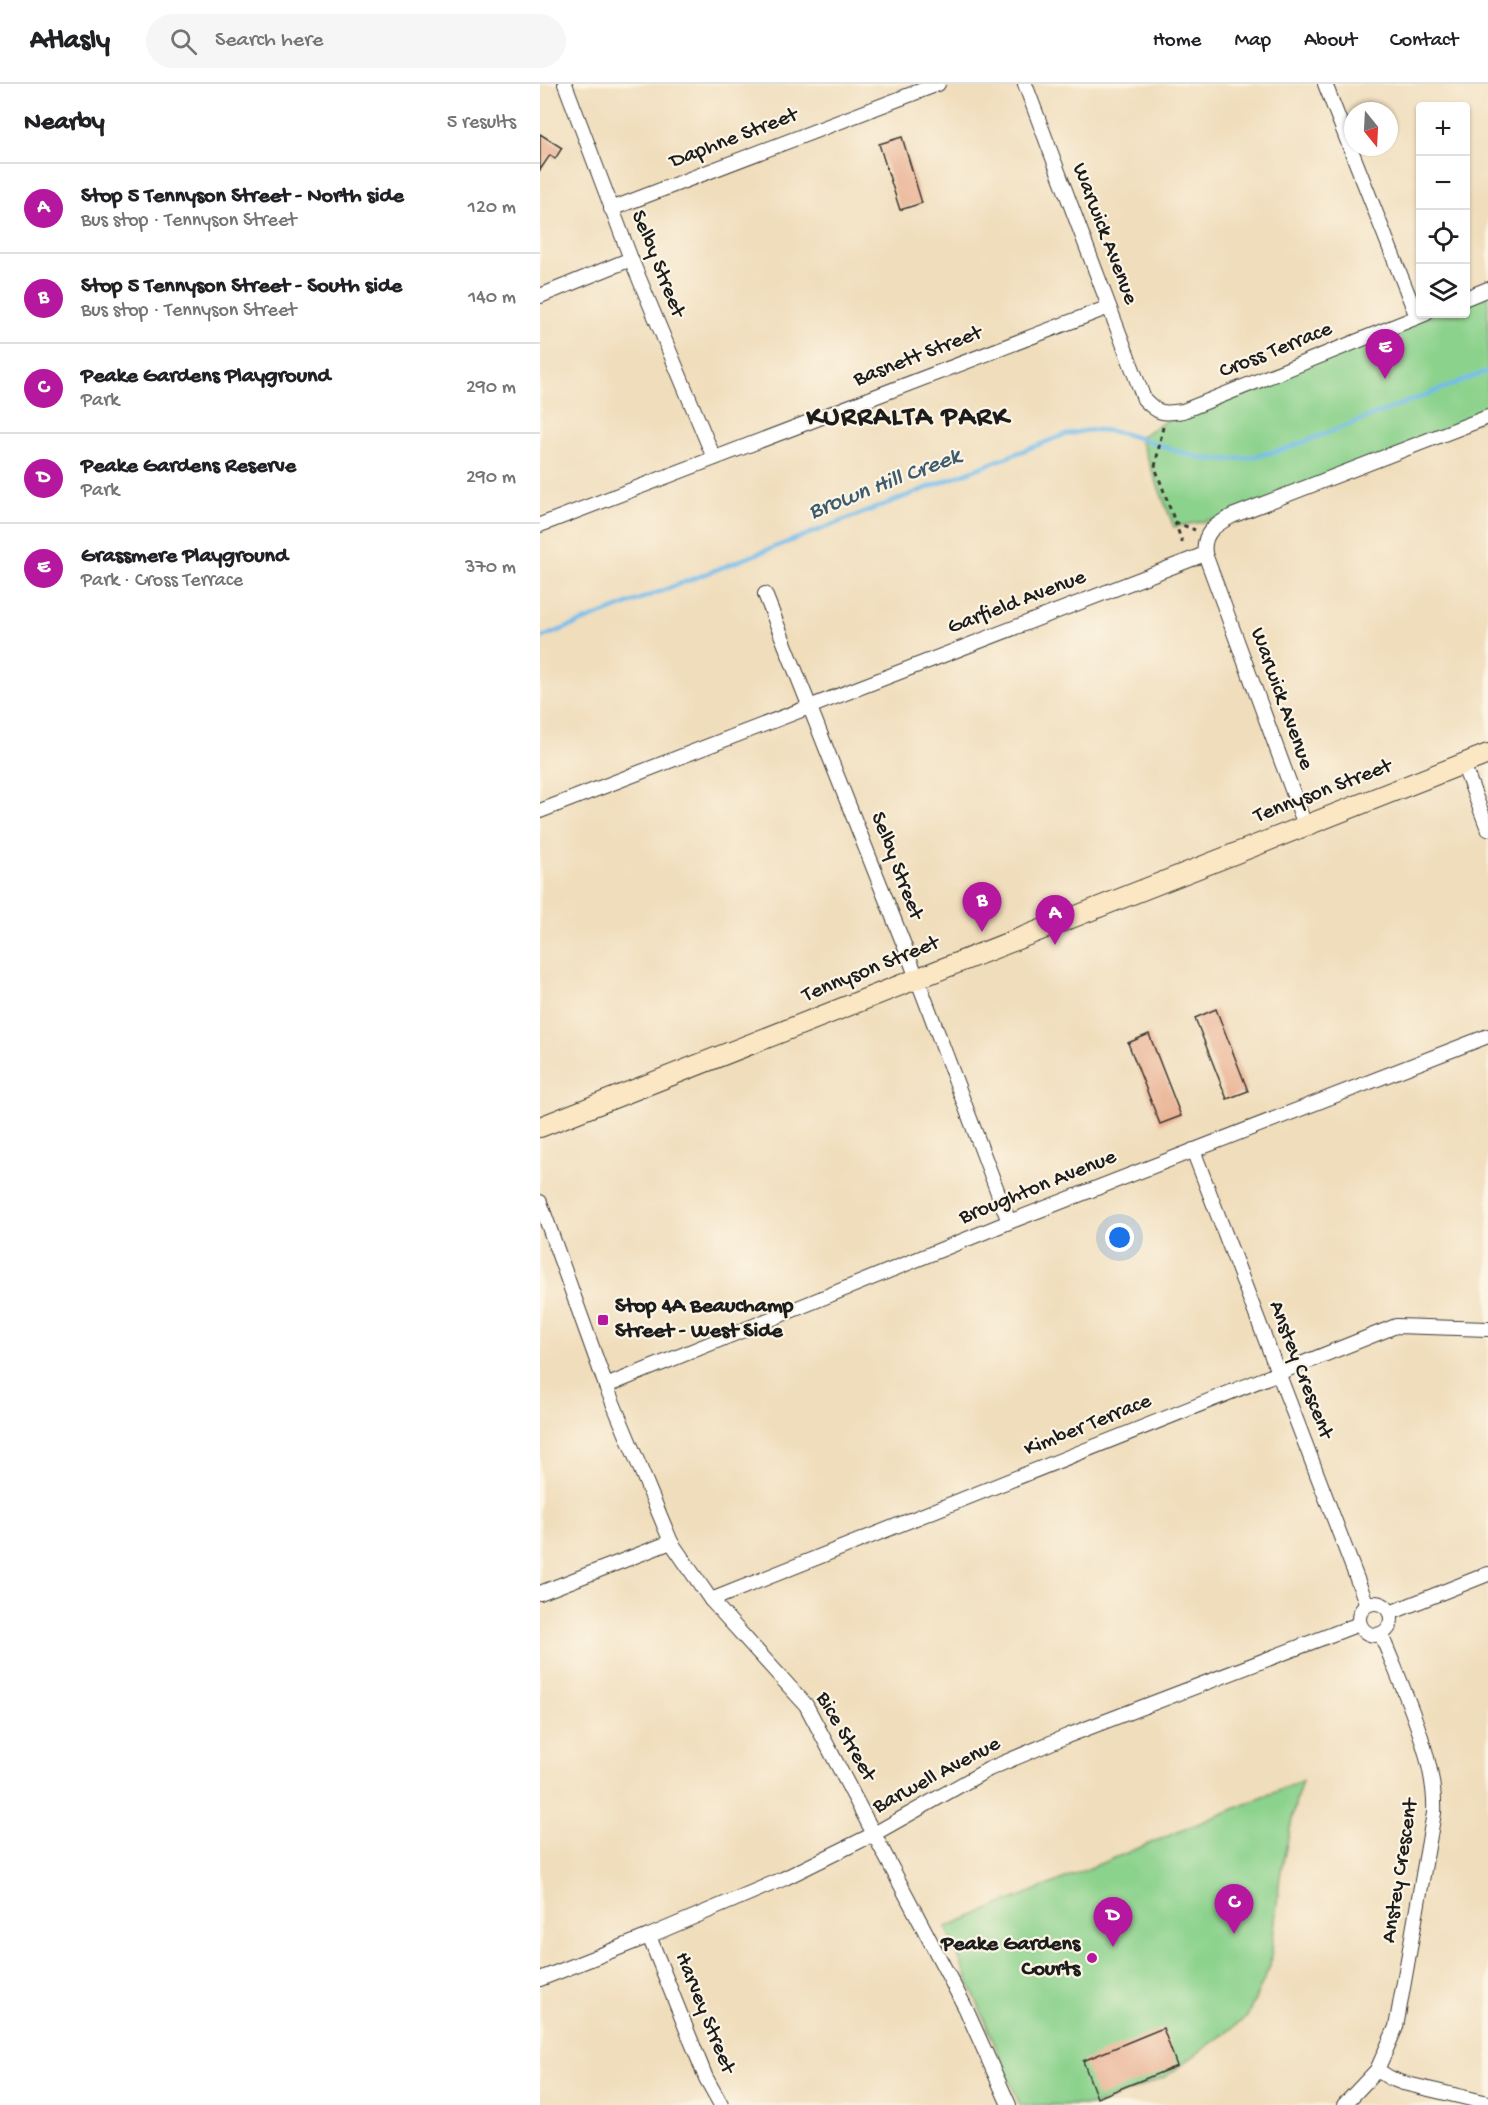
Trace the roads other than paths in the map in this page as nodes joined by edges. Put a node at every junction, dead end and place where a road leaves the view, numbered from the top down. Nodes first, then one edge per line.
1 (565, 84) edge
2 (938, 84) edge
3 (1025, 84) edge
4 (1325, 84) edge
5 (612, 209) junction
6 (631, 259) junction
7 (1488, 289) edge
8 (540, 296) edge
9 (1470, 296) edge
10 (1416, 303) edge
11 (1109, 307) junction
12 (1416, 317) edge
13 (1144, 399) joint
14 (1488, 417) edge
15 (714, 458) junction
16 (540, 525) edge
17 (1205, 554) junction
18 (765, 594) dead end
19 (811, 706) junction
20 (1488, 754) edge
21 (1463, 764) junction
22 (540, 811) edge
23 (1305, 825) junction
24 (1488, 829) edge
25 (917, 977) junction
26 (1488, 1036) edge
27 (540, 1127) edge
28 (1193, 1150) junction
29 (540, 1202) edge
30 (1009, 1222) junction
31 (1488, 1329) edge
32 (1278, 1373) junction
33 (606, 1386) junction
34 (671, 1542) junction
35 (1488, 1574) edge
36 (540, 1593) edge
37 (711, 1599) junction
38 (1367, 1605) junction
39 (1390, 1613) junction
40 (1359, 1624) junction
41 (1381, 1634) junction
42 (874, 1834) junction
43 (649, 1936) junction
44 (540, 1979) edge
45 (1377, 2070) junction
46 (1488, 2103) edge
47 (721, 2105) edge
48 (1009, 2105) edge
49 (1344, 2105) edge

1 - 5 street, Selby Street
2 - 5 street, Daphne Street
3 - 11 street, Warwick Avenue
4 - 10 street
5 - 6 street, Selby Street
6 - 8 street
6 - 15 street, Selby Street
7 - 9 street
11 - 13 street, Warwick Avenue
11 - 15 street, Basnett Street
12 - 13 street, Cross Terrace
14 - 17 street
15 - 16 street, Basnett Street
17 - 19 street, Garfield Avenue
17 - 23 street, Warwick Avenue
18 - 19 street, Selby Street
19 - 22 street, Garfield Avenue
19 - 25 street, Selby Street
20 - 21 street, Tennyson Street
21 - 23 street, Tennyson Street
21 - 24 street
23 - 25 street, Tennyson Street
25 - 27 street, Tennyson Street
25 - 30 street, Selby Street
26 - 28 street, Broughton Avenue
28 - 30 street, Broughton Avenue
28 - 32 street, Anstey Crescent
29 - 33 street, Bice Street
30 - 33 street, Broughton Avenue
31 - 32 street, Kimber Terrace
32 - 37 street, Kimber Terrace
32 - 38 street, Anstey Crescent
33 - 34 street, Bice Street
34 - 36 street
34 - 37 street, Bice Street
35 - 39 street
37 - 42 street, Bice Street
38 - 39 street
38 - 40 street
39 - 41 street
40 - 41 street
40 - 42 street, Barwell Avenue
41 - 45 street, Anstey Crescent
42 - 43 street, Barwell Avenue
42 - 48 street, Bice Street
43 - 44 street, Barwell Avenue
43 - 47 street, Harvey Street
45 - 46 street
45 - 49 street, Anstey Crescent

